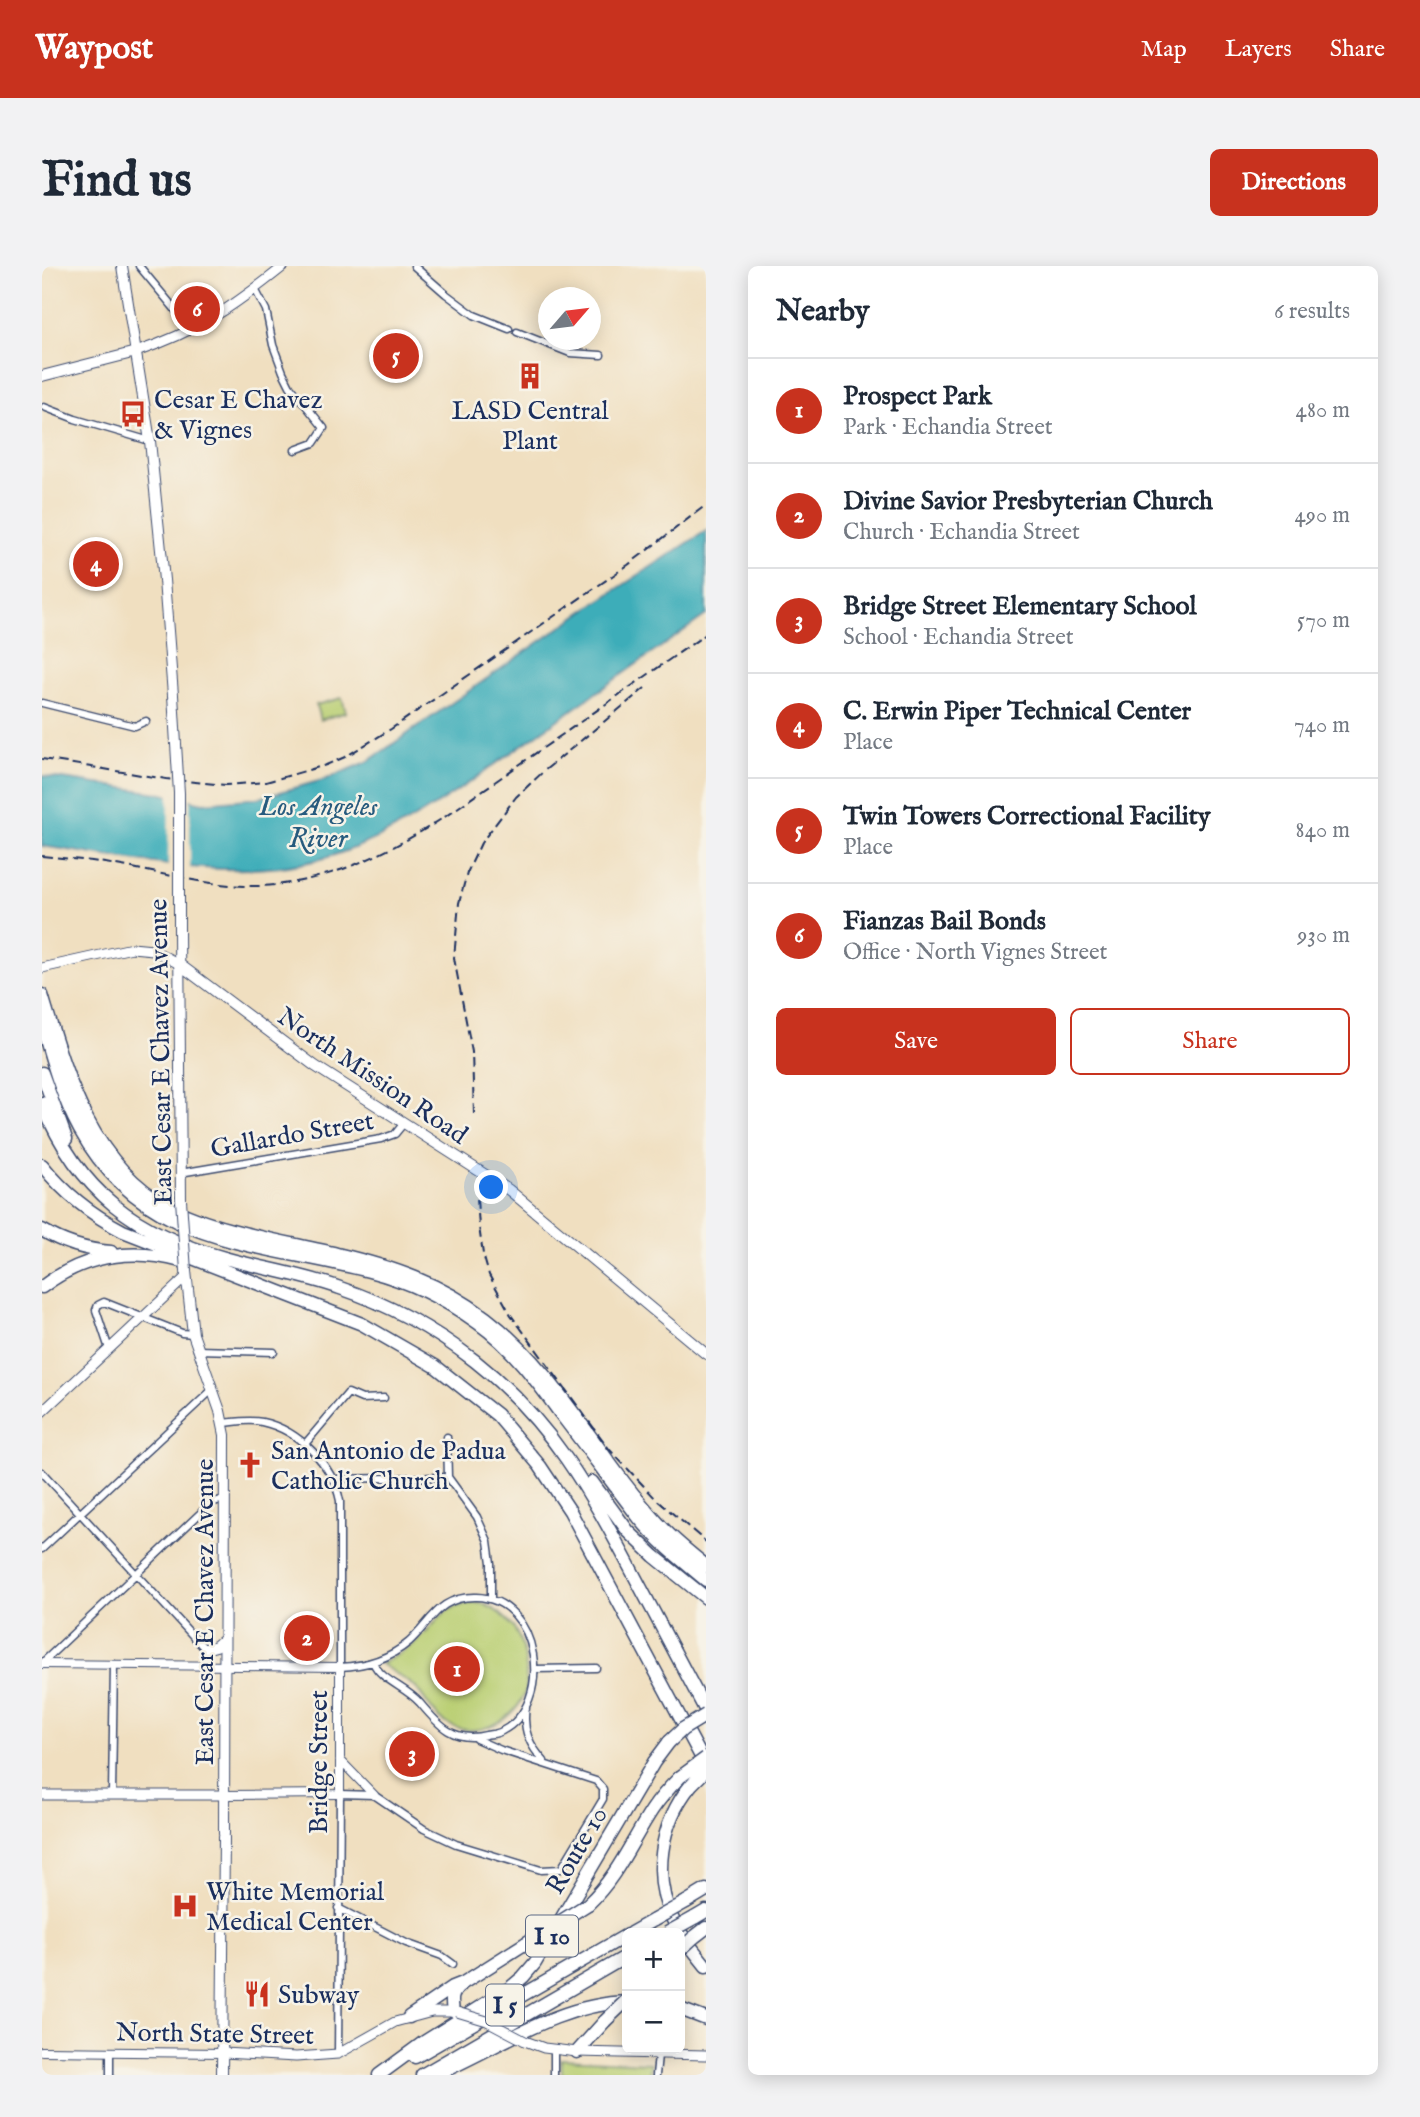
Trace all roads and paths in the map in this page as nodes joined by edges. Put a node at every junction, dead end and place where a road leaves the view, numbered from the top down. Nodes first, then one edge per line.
1 (122, 266) edge
2 (139, 266) edge
3 (284, 266) edge
4 (414, 266) edge
5 (255, 289) junction
6 (509, 329) dead end
7 (189, 332) junction
8 (517, 332) dead end
9 (136, 352) junction
10 (601, 355) dead end
11 (42, 376) edge
12 (44, 407) dead end
13 (149, 441) junction
14 (295, 450) dead end
15 (42, 703) edge
16 (146, 721) dead end
17 (179, 964) junction
18 (42, 968) edge
19 (42, 995) edge
20 (42, 1025) edge
21 (42, 1048) edge
22 (42, 1073) edge
23 (60, 1074) junction
24 (42, 1102) edge
25 (404, 1123) junction
26 (42, 1165) edge
27 (180, 1173) junction
28 (92, 1185) junction
29 (42, 1230) edge
30 (136, 1253) junction
31 (186, 1274) junction
32 (245, 1279) junction
33 (42, 1287) edge
34 (401, 1314) junction
35 (144, 1318) junction
36 (193, 1334) junction
37 (109, 1349) junction
38 (198, 1350) junction
39 (274, 1352) dead end
40 (706, 1354) edge
41 (212, 1390) junction
42 (384, 1398) dead end
43 (42, 1412) edge
44 (223, 1423) junction
45 (447, 1437) dead end
46 (305, 1444) junction
47 (42, 1472) edge
48 (448, 1477) junction
49 (332, 1479) junction
50 (224, 1499) junction
51 (81, 1514) junction
52 (42, 1549) edge
53 (706, 1566) edge
54 (136, 1575) junction
55 (706, 1580) edge
56 (706, 1598) edge
57 (491, 1599) junction
58 (224, 1639) junction
59 (205, 1649) junction
60 (373, 1662) junction
61 (42, 1663) edge
62 (114, 1664) junction
63 (206, 1664) junction
64 (224, 1664) junction
65 (340, 1667) junction
66 (596, 1668) dead end
67 (535, 1669) junction
68 (527, 1704) junction
69 (706, 1713) edge
70 (688, 1732) junction
71 (474, 1738) junction
72 (706, 1758) edge
73 (340, 1760) junction
74 (545, 1763) junction
75 (706, 1768) edge
76 (686, 1781) junction
77 (706, 1783) edge
78 (113, 1794) junction
79 (340, 1794) junction
80 (42, 1795) edge
81 (224, 1795) junction
82 (374, 1795) junction
83 (706, 1890) edge
84 (338, 1909) junction
85 (706, 1911) edge
86 (640, 1928) edge
87 (676, 1928) edge
88 (706, 1928) edge
89 (622, 1938) edge
90 (685, 1945) edge
91 (622, 1959) edge
92 (453, 1964) dead end
93 (706, 1966) edge
94 (463, 1983) junction
95 (622, 2002) edge
96 (622, 2006) edge
97 (685, 2011) edge
98 (455, 2012) junction
99 (409, 2017) junction
100 (706, 2019) edge
101 (554, 2050) junction
102 (42, 2051) edge
103 (110, 2052) junction
104 (577, 2052) junction
105 (223, 2053) junction
106 (338, 2054) junction
107 (657, 2055) junction
108 (706, 2055) edge
109 (110, 2075) edge
110 (222, 2075) edge
111 (381, 2075) edge
112 (422, 2075) edge
113 (436, 2075) edge
114 (554, 2075) edge
115 (656, 2075) edge

1 - 9 main road, East Cesar E Chavez Avenue
2 - 7 street
3 - 5 main road
4 - 6 street
5 - 7 main road
5 - 14 street
7 - 9 main road
8 - 10 street
9 - 11 main road
9 - 13 main road, East Cesar E Chavez Avenue
12 - 13 street
13 - 17 main road, East Cesar E Chavez Avenue, bridge
15 - 16 street
17 - 18 main road
17 - 25 main road, North Mission Road
17 - 27 main road, East Cesar E Chavez Avenue
19 - 23 highway
20 - 23 highway
21 - 23 highway
22 - 28 highway
23 - 53 highway
23 - 55 highway
24 - 28 highway
25 - 27 street, Gallardo Street
25 - 40 main road, North Mission Road
26 - 32 highway
27 - 31 main road, East Cesar E Chavez Avenue, bridge
28 - 34 highway
29 - 30 highway
30 - 32 highway
30 - 33 highway
31 - 35 main road
31 - 36 main road, East Cesar E Chavez Avenue
32 - 70 highway
34 - 56 highway
34 - 69 highway
35 - 36 street
35 - 37 main road
35 - 37 street
36 - 38 main road, East Cesar E Chavez Avenue
37 - 43 main road
38 - 39 street
38 - 41 main road, East Cesar E Chavez Avenue
41 - 44 main road, East Cesar E Chavez Avenue
41 - 51 street
42 - 46 street
44 - 46 street, Bridge Street
44 - 50 main road, East Cesar E Chavez Avenue
45 - 48 street
46 - 49 street, Bridge Street
47 - 51 street
48 - 49 street
48 - 57 street
49 - 65 street, Bridge Street
50 - 54 street
50 - 58 main road, East Cesar E Chavez Avenue
51 - 52 street
51 - 54 street
54 - 59 street
54 - 61 street
57 - 60 street
57 - 67 street
58 - 59 main road
58 - 64 main road, East Cesar E Chavez Avenue
59 - 63 street
60 - 65 street
60 - 71 street
61 - 62 street
62 - 63 street
62 - 78 street
63 - 64 street
64 - 65 street
64 - 81 main road, East Cesar E Chavez Avenue
65 - 73 street, Bridge Street
66 - 67 street
67 - 68 street
68 - 71 street
68 - 74 street
69 - 111 highway, Route 10 / I 10, bridge
70 - 75 highway
70 - 77 highway
71 - 74 street
72 - 76 highway, bridge
73 - 79 street, Bridge Street
73 - 82 street
74 - 82 street
75 - 76 highway, bridge
76 - 93 highway
76 - 94 highway, bridge
78 - 80 main road
78 - 81 main road
79 - 81 street
79 - 82 street
79 - 84 street, Bridge Street
81 - 105 main road, East Cesar E Chavez Avenue
83 - 86 highway, I 5, bridge
84 - 92 street
84 - 106 street, Bridge Street
85 - 87 highway, bridge
88 - 90 highway, bridge
89 - 111 highway, I 5
91 - 112 highway, I 5
94 - 98 highway
94 - 99 highway
95 - 113 highway
96 - 104 highway, bridge
97 - 100 highway
98 - 99 main road, North State Street
98 - 101 main road, North State Street, bridge
99 - 106 main road, North State Street
101 - 104 main road, North State Street
101 - 114 street
102 - 103 street, North State Street
103 - 105 street, North State Street
103 - 109 street
104 - 107 main road, North State Street
105 - 106 main road, North State Street
105 - 110 main road, East Cesar E Chavez Avenue
107 - 108 main road, North State Street
107 - 115 street

